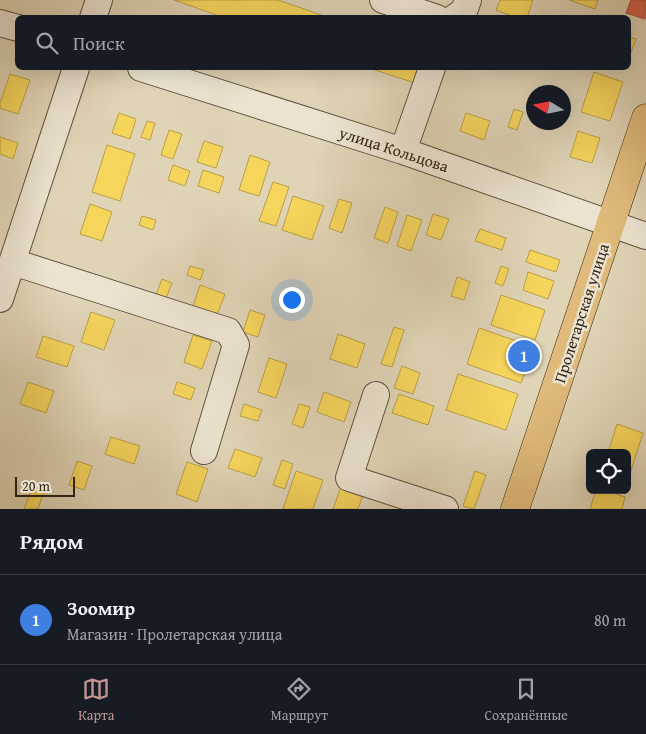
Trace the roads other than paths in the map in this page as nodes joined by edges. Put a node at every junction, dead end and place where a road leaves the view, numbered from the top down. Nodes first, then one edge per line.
1 (99, 0) edge
2 (383, 0) edge
3 (468, 0) edge
4 (94, 15) edge
5 (428, 15) edge
6 (459, 15) edge
7 (0, 22) edge
8 (15, 27) edge
9 (75, 70) edge
10 (146, 70) edge
11 (431, 70) edge
12 (646, 118) edge
13 (403, 152) junction
14 (611, 223) junction
15 (646, 236) edge
16 (13, 262) junction
17 (0, 299) edge
18 (376, 395) dead end
19 (204, 451) dead end
20 (445, 509) edge
21 (515, 509) edge

1 - 4 street
2 - 5 street
3 - 6 street
7 - 8 street
9 - 16 street
10 - 13 street, улица Кольцова
11 - 13 street
12 - 14 main road, Пролетарская улица
13 - 14 street, улица Кольцова
14 - 15 street, улица Кольцова
14 - 21 main road, Пролетарская улица
16 - 17 street
16 - 19 street
18 - 20 street

